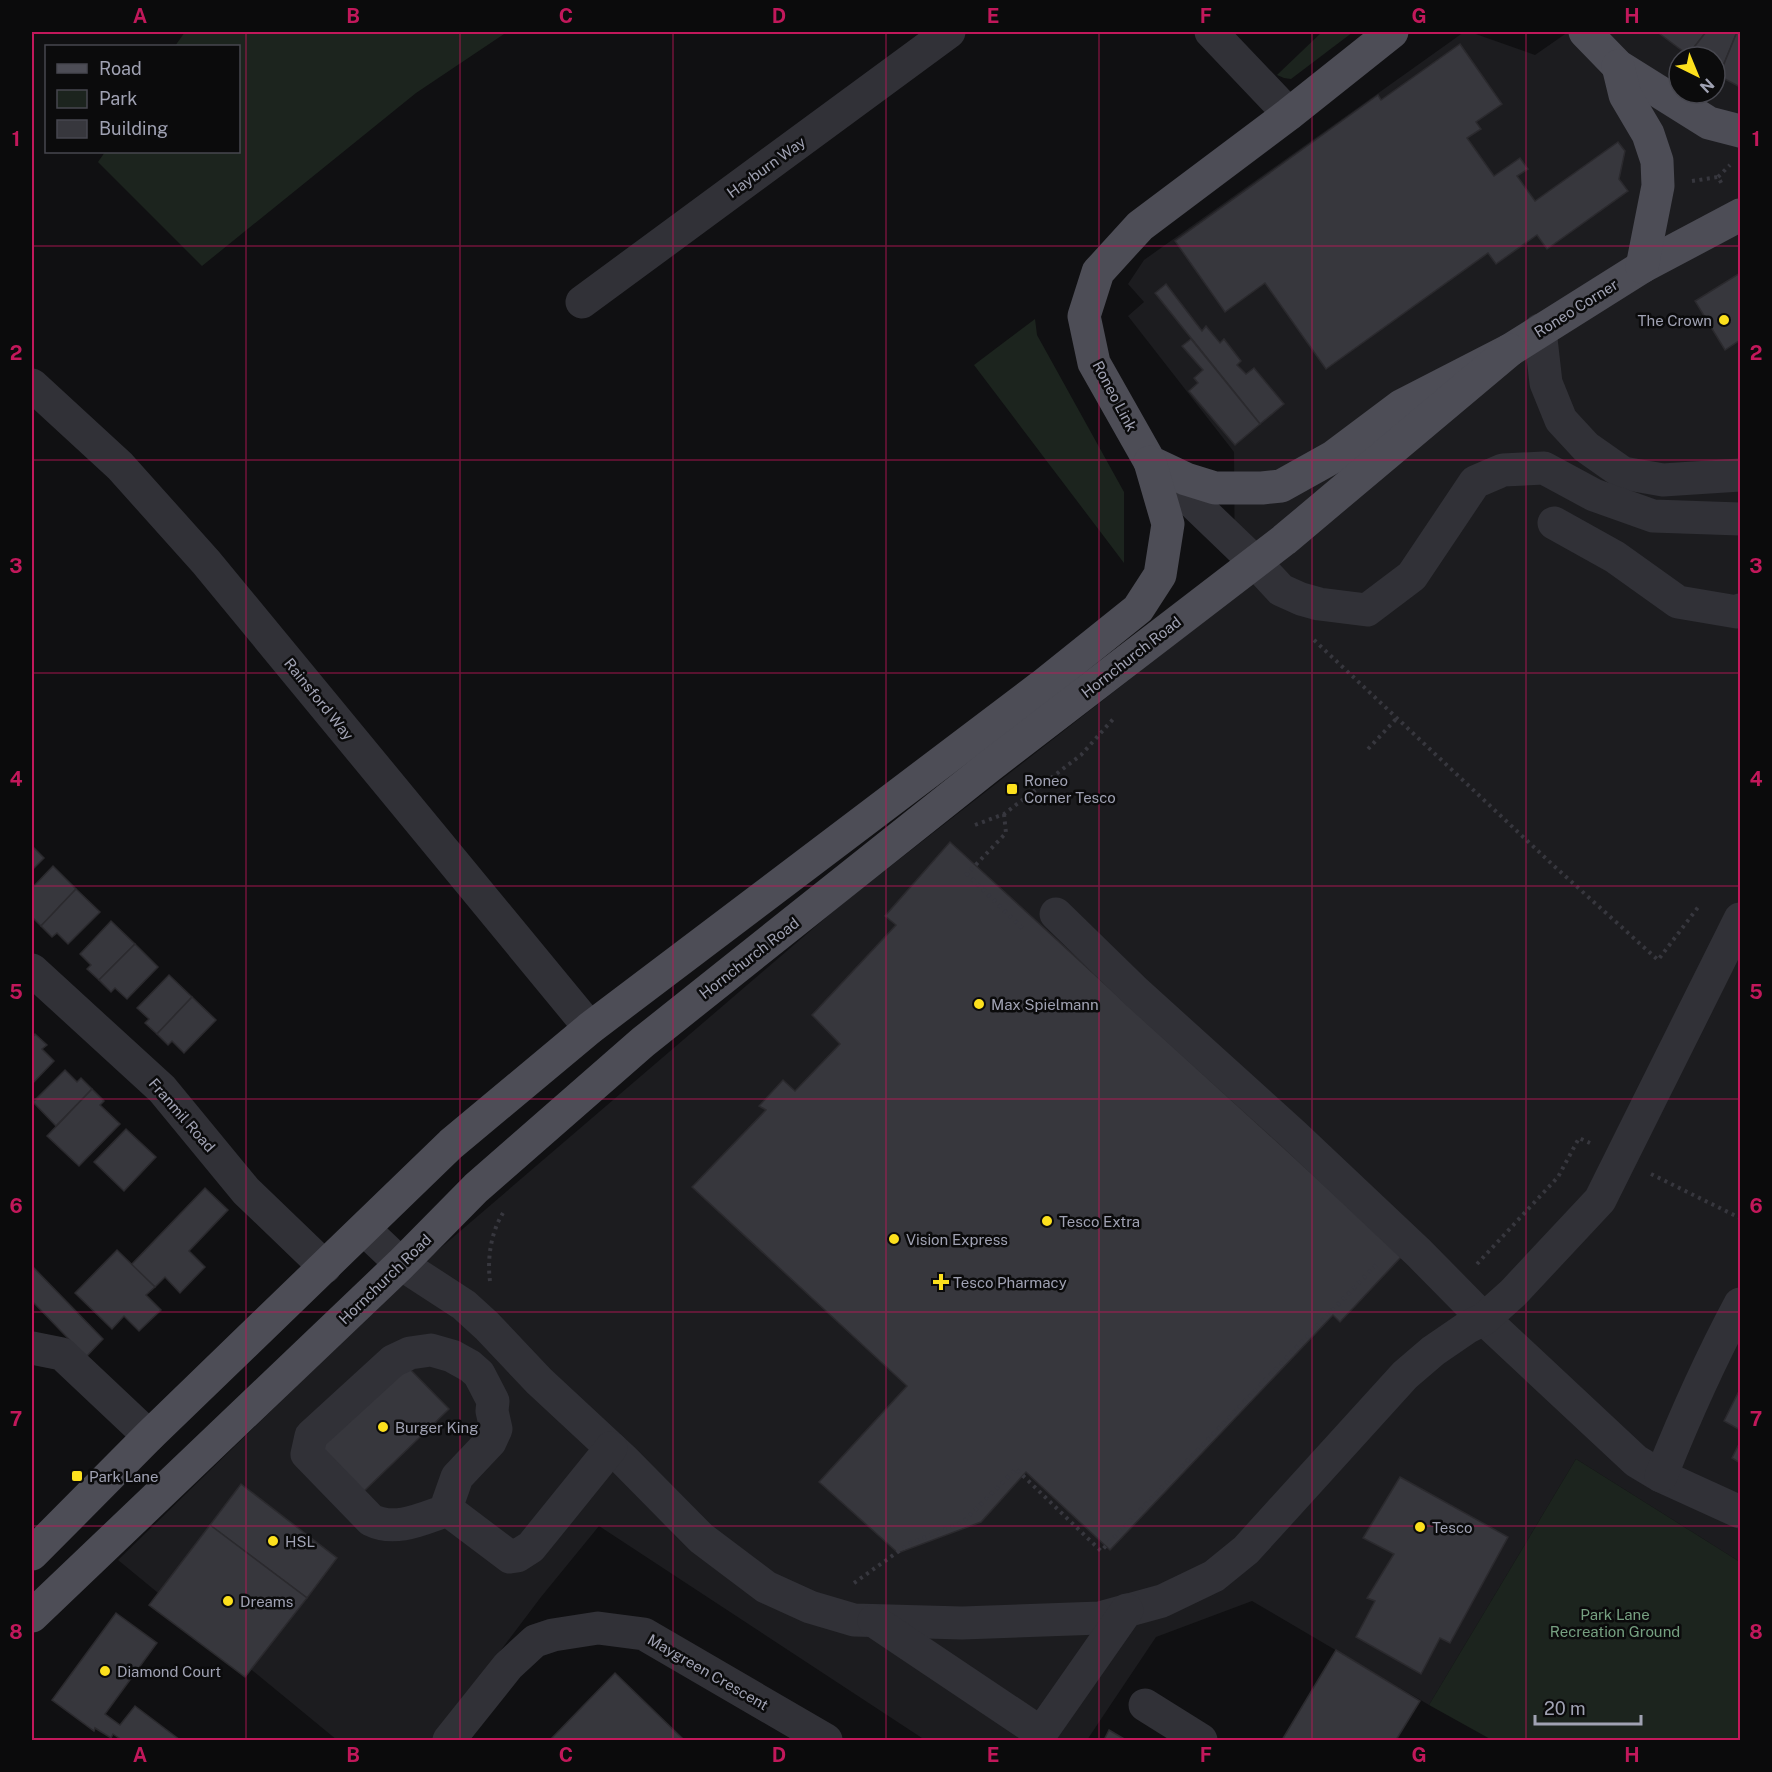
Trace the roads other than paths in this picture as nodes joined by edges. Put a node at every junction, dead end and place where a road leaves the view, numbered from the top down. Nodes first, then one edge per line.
1 (949, 32) edge
2 (1211, 32) edge
3 (1391, 32) edge
4 (1585, 32) edge
5 (1617, 66) junction
6 (1288, 114) junction
7 (1739, 145) edge
8 (1740, 215) edge
9 (1642, 267) junction
10 (582, 302) dead end
11 (1540, 330) junction
12 (1510, 350) junction
13 (32, 386) edge
14 (1150, 462) junction
15 (1740, 475) edge
16 (1740, 519) edge
17 (1554, 523) dead end
18 (1255, 562) junction
19 (1740, 610) edge
20 (1056, 914) dead end
21 (1740, 919) edge
22 (32, 970) edge
23 (590, 1028) junction
24 (364, 1229) junction
25 (401, 1264) junction
26 (325, 1267) junction
27 (1740, 1304) edge
28 (1484, 1319) junction
29 (32, 1348) edge
30 (149, 1436) junction
31 (611, 1448) junction
32 (1661, 1476) junction
33 (445, 1511) junction
34 (1740, 1512) edge
35 (32, 1554) edge
36 (1127, 1610) junction
37 (32, 1616) edge
38 (874, 1621) junction
39 (1145, 1705) dead end
40 (449, 1740) edge
41 (826, 1740) edge
42 (1200, 1740) edge

1 - 10 street, Hayburn Way
2 - 6 street
3 - 6 main road, Roneo Link
4 - 5 main road
5 - 7 main road
5 - 9 main road
6 - 14 main road, Roneo Link
8 - 9 main road, Roneo Corner
9 - 11 main road, Roneo Corner
11 - 12 main road, Roneo Corner
11 - 15 street
12 - 14 main road
12 - 18 main road, Hornchurch Road
13 - 23 street, Rainsford Way
14 - 18 street
14 - 23 main road
16 - 18 street
17 - 19 street
18 - 25 main road, Hornchurch Road
20 - 28 street
21 - 28 street
22 - 26 street, Franmil Road
23 - 24 main road
24 - 25 street
24 - 26 main road
25 - 31 street
25 - 37 main road, Hornchurch Road
26 - 30 main road
27 - 32 street
28 - 32 street
28 - 36 street
29 - 30 street
30 - 35 main road
31 - 33 street
31 - 38 street
32 - 34 street
33 - 33 street
36 - 38 street
36 - 38 street
39 - 42 street
40 - 41 street, Maygreen Crescent

